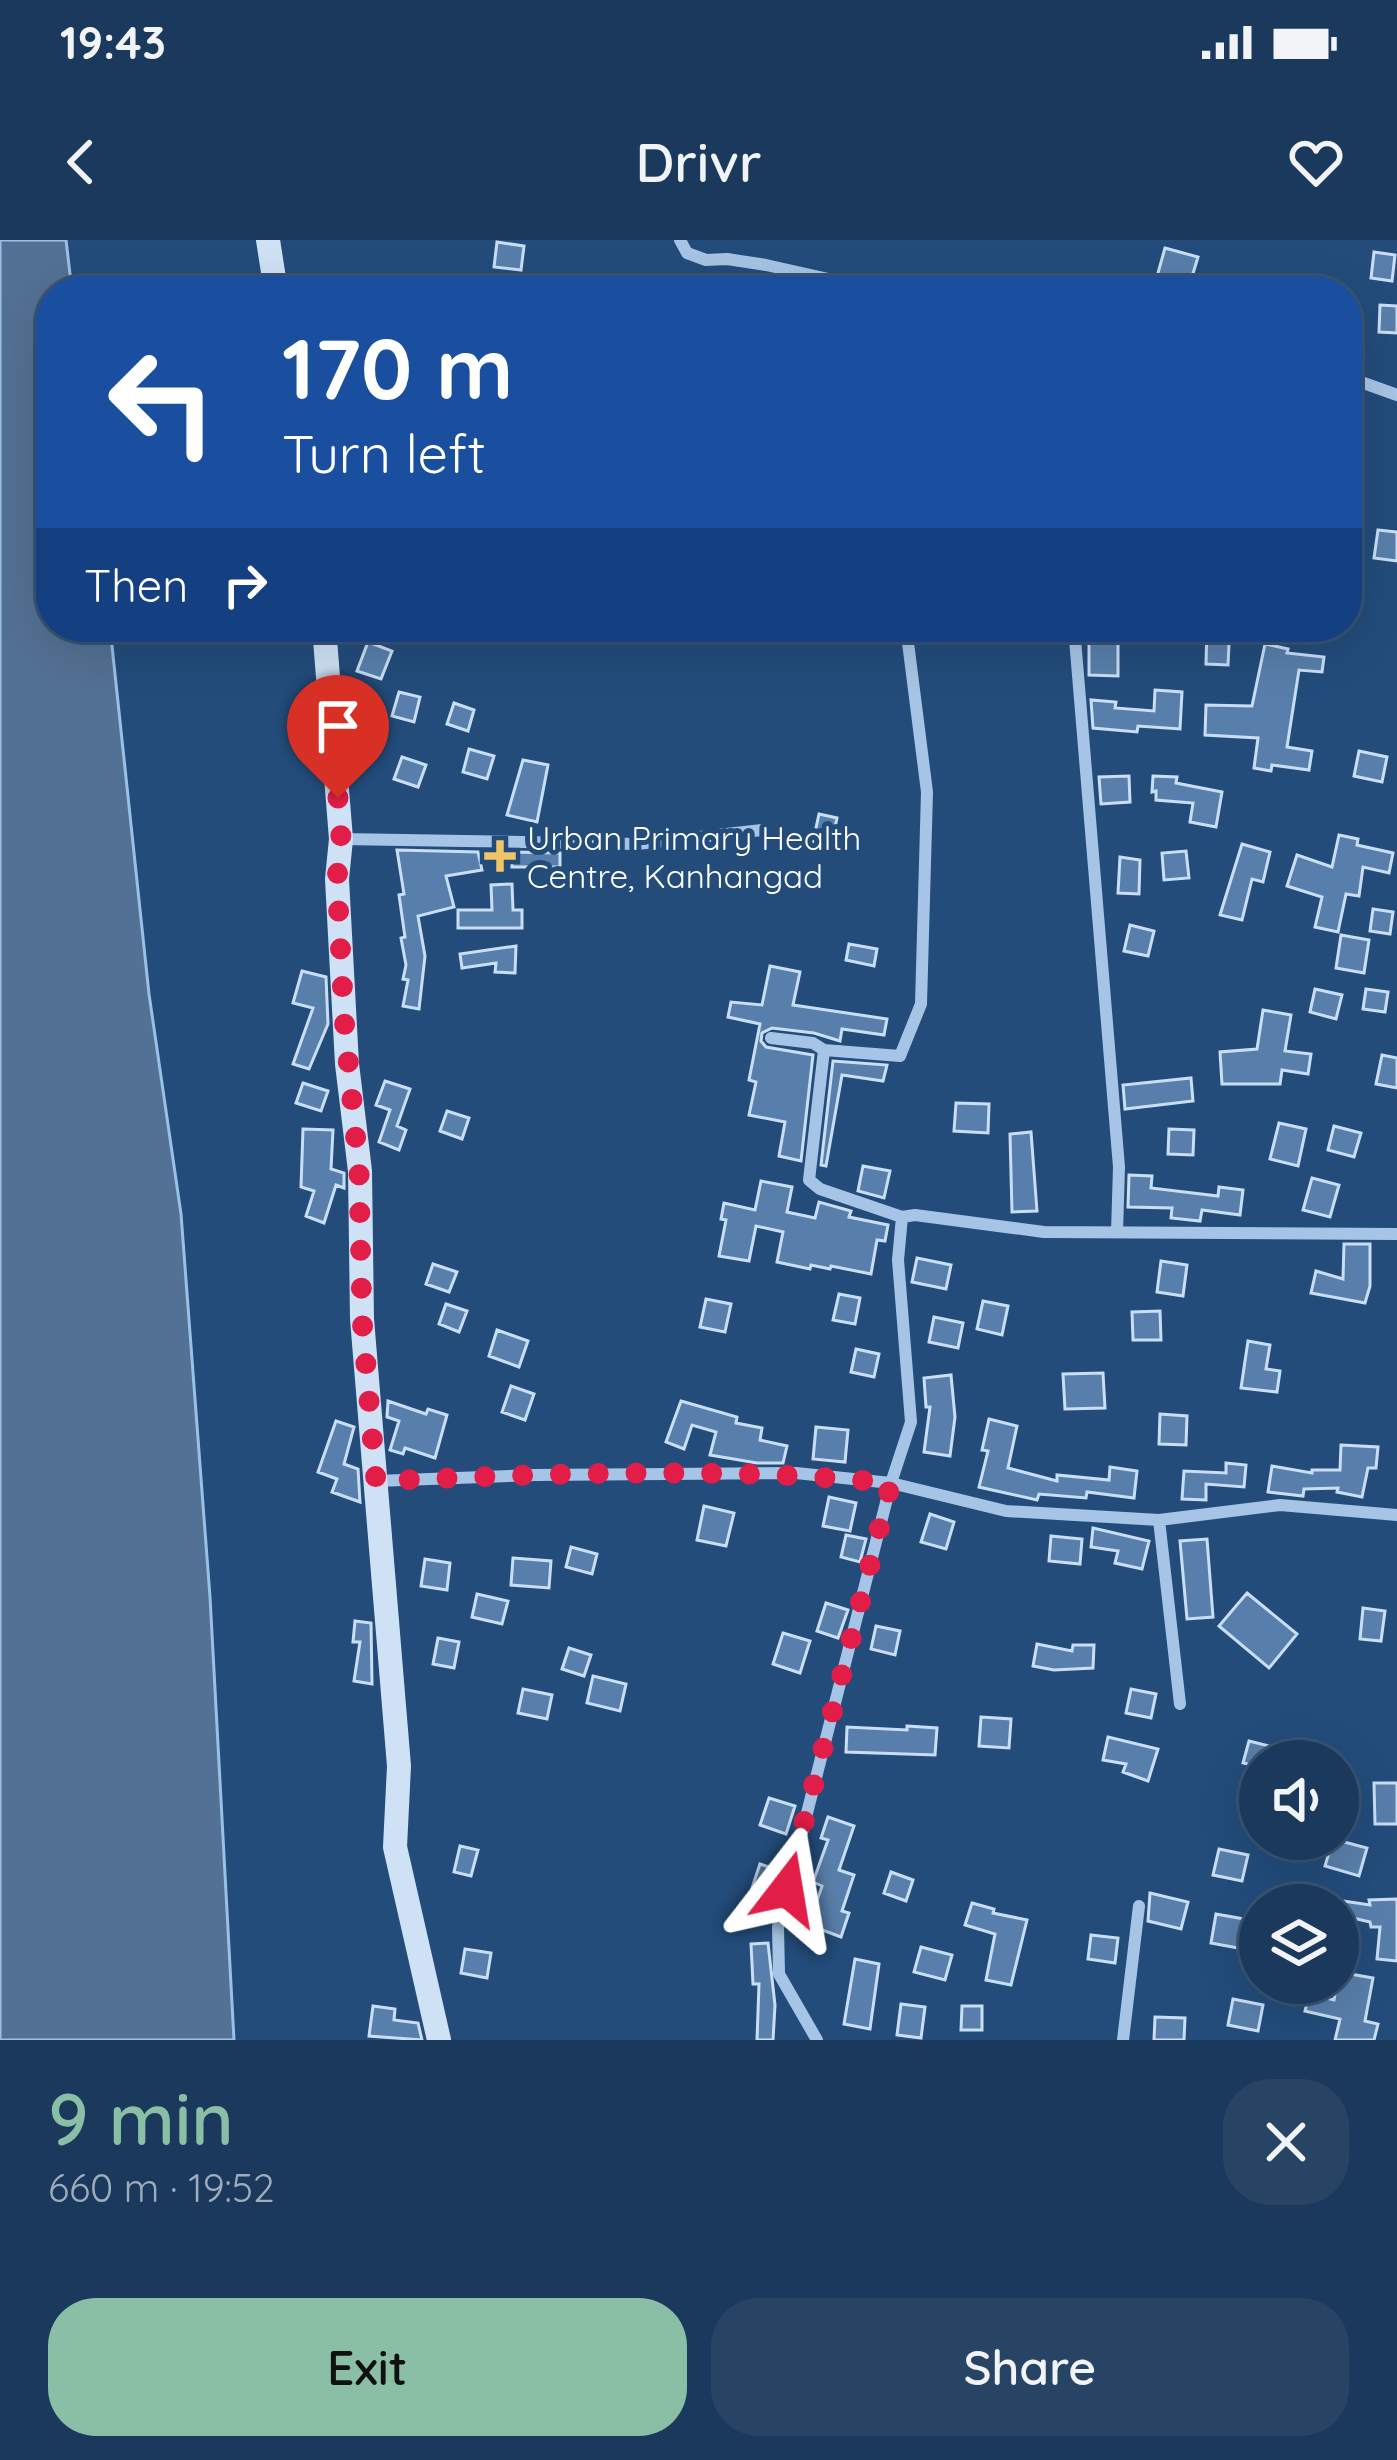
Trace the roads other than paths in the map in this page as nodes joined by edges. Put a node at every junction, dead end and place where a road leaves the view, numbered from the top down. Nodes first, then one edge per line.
1 (268, 240) edge
2 (680, 240) edge
3 (274, 276) edge
4 (815, 276) edge
5 (1362, 382) edge
6 (1397, 395) edge
7 (325, 642) edge
8 (907, 642) edge
9 (1075, 642) edge
10 (762, 830) dead end
11 (341, 838) junction
12 (771, 1038) dead end
13 (824, 1049) junction
14 (902, 1217) junction
15 (1117, 1232) junction
16 (1397, 1234) edge
17 (376, 1481) junction
18 (891, 1483) junction
19 (1397, 1515) edge
20 (1159, 1520) junction
21 (1180, 1704) dead end
22 (1138, 1906) dead end
23 (439, 2040) edge
24 (817, 2040) edge
25 (1124, 2040) edge

1 - 3 main road
2 - 4 street
5 - 6 street
7 - 11 main road
8 - 13 street
9 - 15 street
10 - 11 street
11 - 17 main road
12 - 13 street
13 - 14 street
14 - 15 street
14 - 18 street
15 - 16 street
17 - 18 street
17 - 23 main road
18 - 20 street
18 - 24 street
19 - 20 street
20 - 21 street
22 - 25 street

